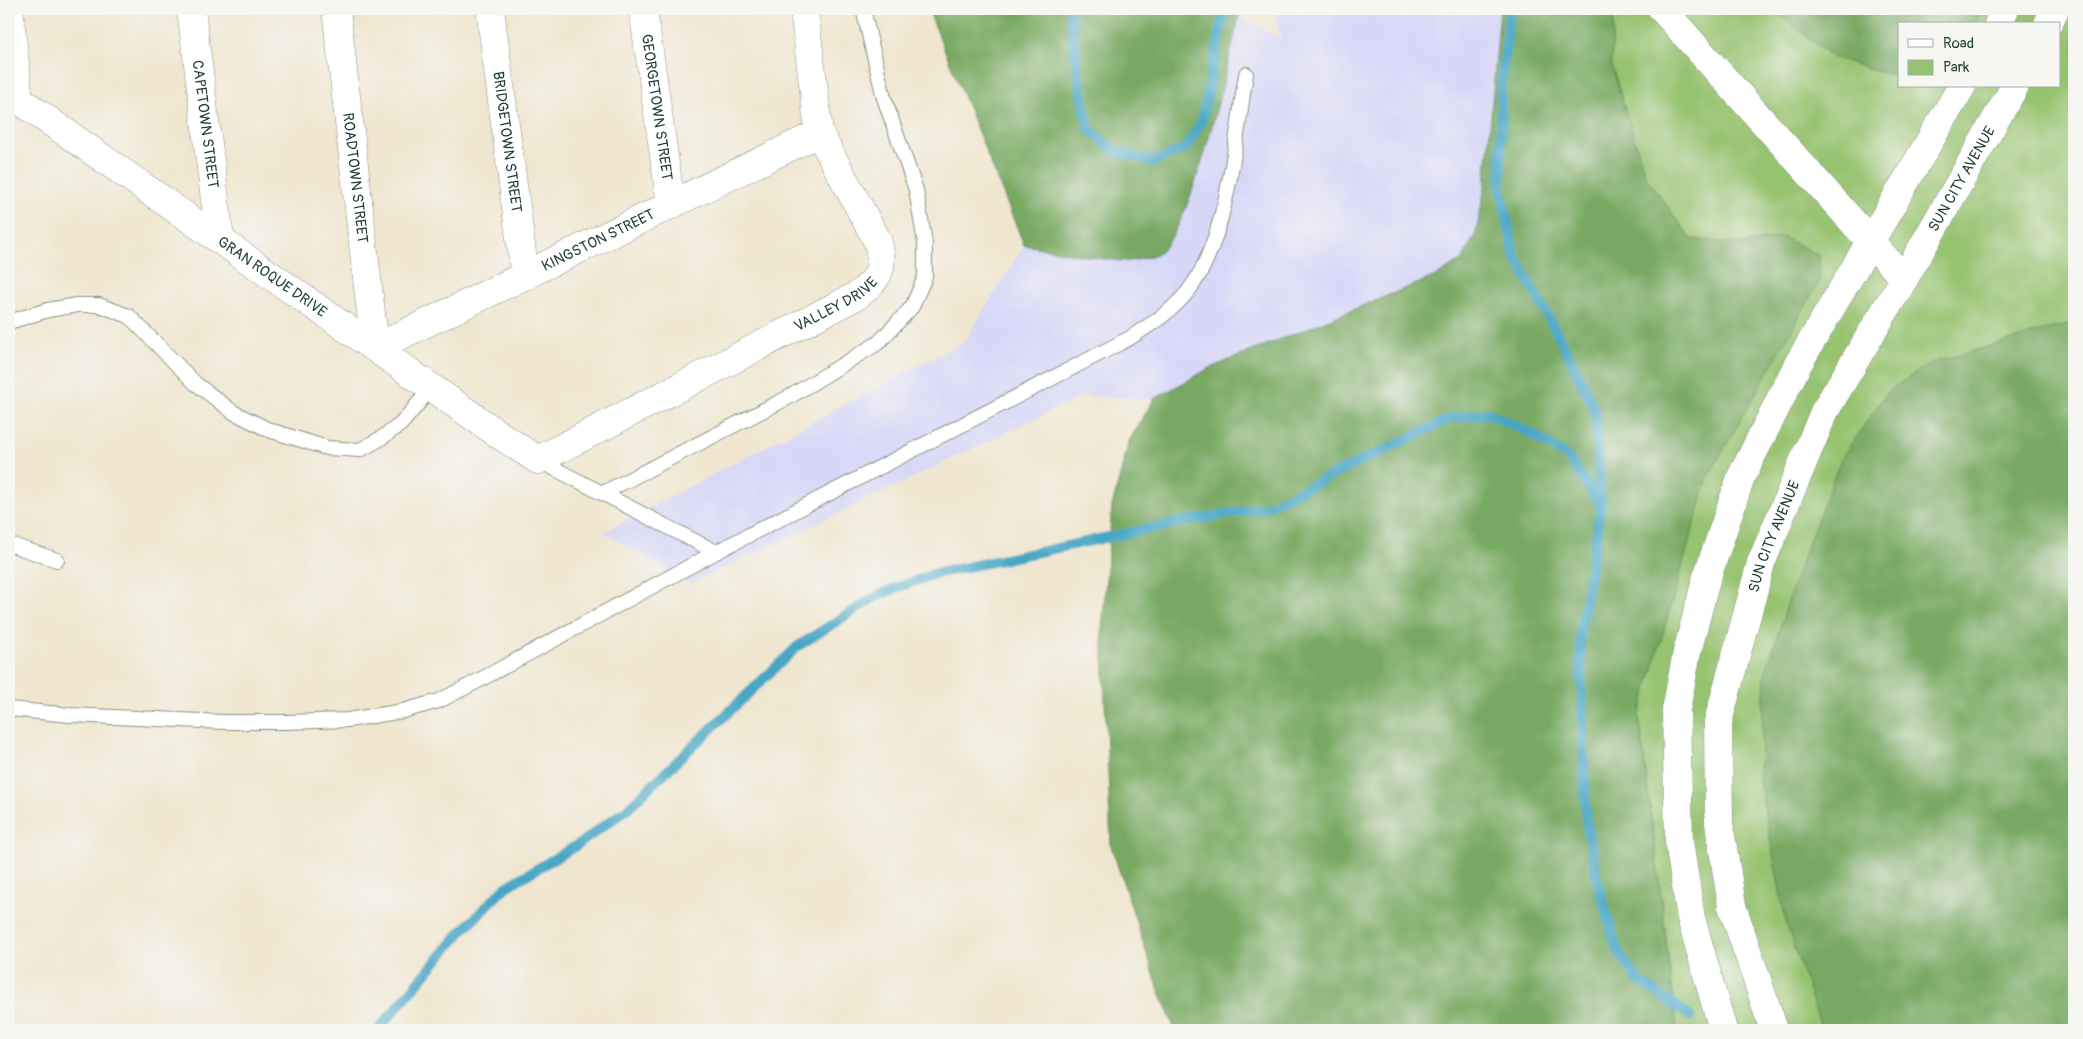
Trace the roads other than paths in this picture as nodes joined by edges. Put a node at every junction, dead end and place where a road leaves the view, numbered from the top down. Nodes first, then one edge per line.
1 (9, 9) edge
2 (192, 9) edge
3 (336, 9) edge
4 (490, 9) edge
5 (643, 9) edge
6 (804, 9) edge
7 (864, 9) edge
8 (1662, 9) edge
9 (2005, 9) edge
10 (2055, 9) edge
11 (1999, 22) edge
12 (2049, 22) edge
13 (1246, 74) dead end
14 (1961, 88) edge
15 (2014, 88) edge
16 (14, 96) edge
17 (820, 133) junction
18 (670, 205) junction
19 (220, 239) junction
20 (1870, 242) junction
21 (525, 276) junction
22 (1904, 279) junction
23 (9, 322) edge
24 (375, 348) junction
25 (432, 387) junction
26 (538, 460) junction
27 (603, 493) junction
28 (9, 544) edge
29 (716, 552) junction
30 (57, 560) dead end
31 (9, 709) edge
32 (1723, 1030) edge
33 (1774, 1030) edge

1 - 16 street
2 - 19 street, CAPETOWN STREET
3 - 24 street, ROADTOWN STREET
4 - 21 street, BRIDGETOWN STREET
5 - 18 street, GEORGETOWN STREET
6 - 17 street, VALLEY DRIVE
7 - 27 lane
8 - 20 street
9 - 11 street
10 - 12 street
13 - 29 lane
14 - 20 street
15 - 22 street, SUN CITY AVENUE
16 - 19 street, GRAN ROQUE DRIVE
17 - 18 street, KINGSTON STREET
17 - 26 street, VALLEY DRIVE
18 - 21 street, KINGSTON STREET
19 - 24 street, GRAN ROQUE DRIVE
20 - 22 street
20 - 32 street
21 - 24 street, KINGSTON STREET
22 - 33 street, SUN CITY AVENUE
23 - 25 lane
24 - 25 street, GRAN ROQUE DRIVE
25 - 26 street, GRAN ROQUE DRIVE
26 - 27 lane
27 - 29 lane
28 - 30 lane
29 - 31 lane

